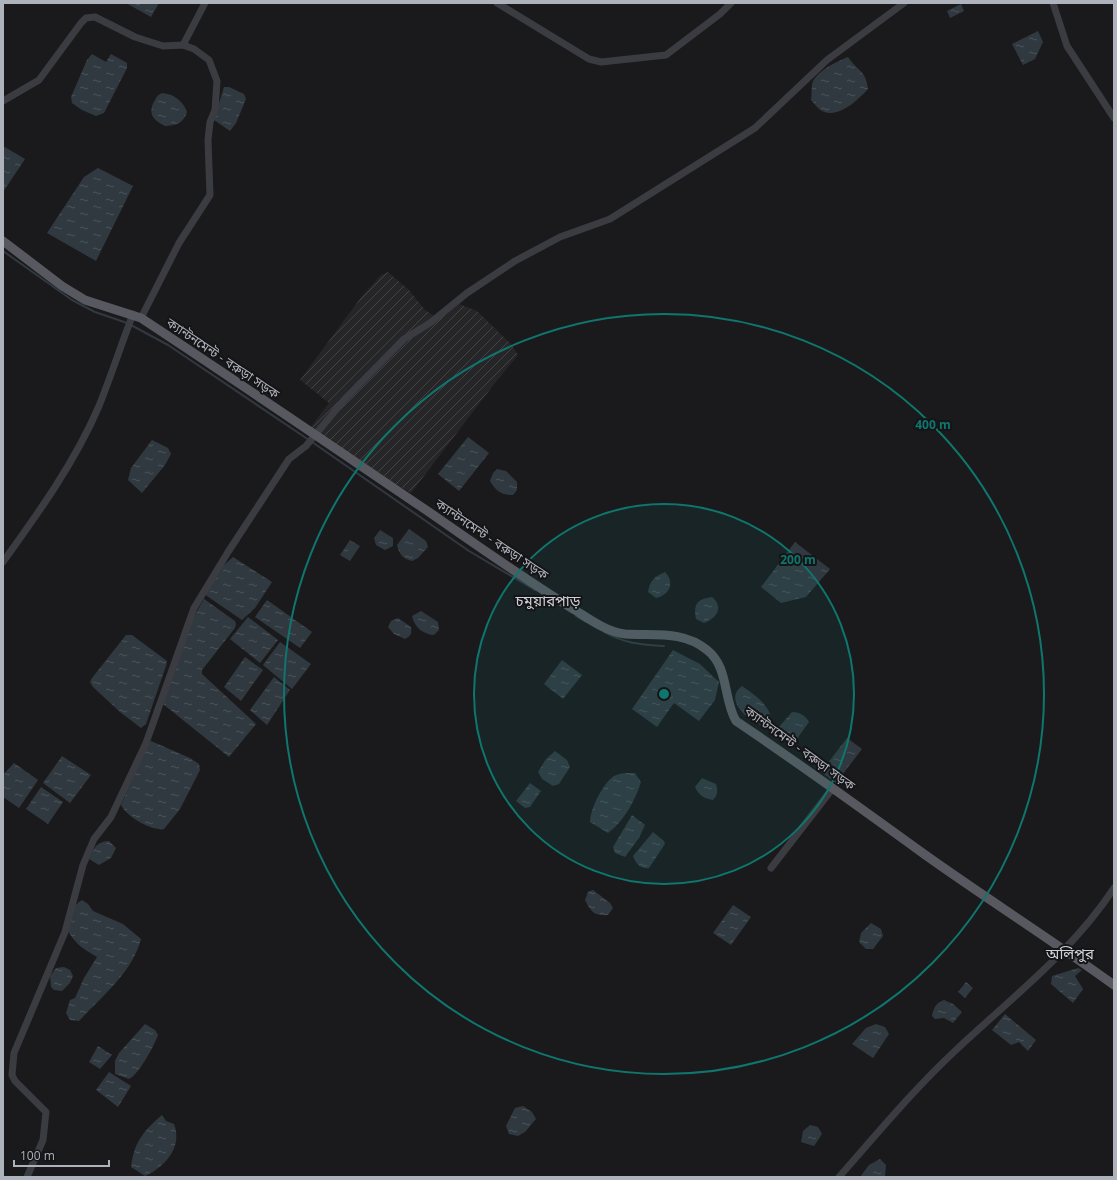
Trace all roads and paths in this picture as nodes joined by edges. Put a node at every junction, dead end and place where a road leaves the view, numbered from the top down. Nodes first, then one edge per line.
1 (205, 3) edge
2 (497, 3) edge
3 (730, 3) edge
4 (904, 3) edge
5 (1053, 3) edge
6 (183, 45) junction
7 (3, 101) edge
8 (1114, 118) edge
9 (3, 242) edge
10 (137, 316) junction
11 (315, 436) junction
12 (3, 562) edge
13 (833, 788) junction
14 (772, 868) dead end
15 (1114, 888) edge
16 (1063, 948) junction
17 (1114, 985) edge
18 (27, 1177) edge
19 (840, 1177) edge

1 - 6 street
2 - 3 street
4 - 11 street
5 - 8 street
6 - 7 street
6 - 10 street
9 - 10 main road, ক্যান্টনমেন্ট - বরুড়া সড়ক
10 - 11 main road, ক্যান্টনমেন্ট - বরুড়া সড়ক
10 - 12 street
11 - 13 main road, ক্যান্টনমেন্ট - বরুড়া সড়ক
11 - 18 street
13 - 14 street
13 - 16 main road, ক্যান্টনমেন্ট - বরুড়া সড়ক
15 - 16 street
16 - 17 main road, ক্যান্টনমেন্ট - বরুড়া সড়ক
16 - 19 street

